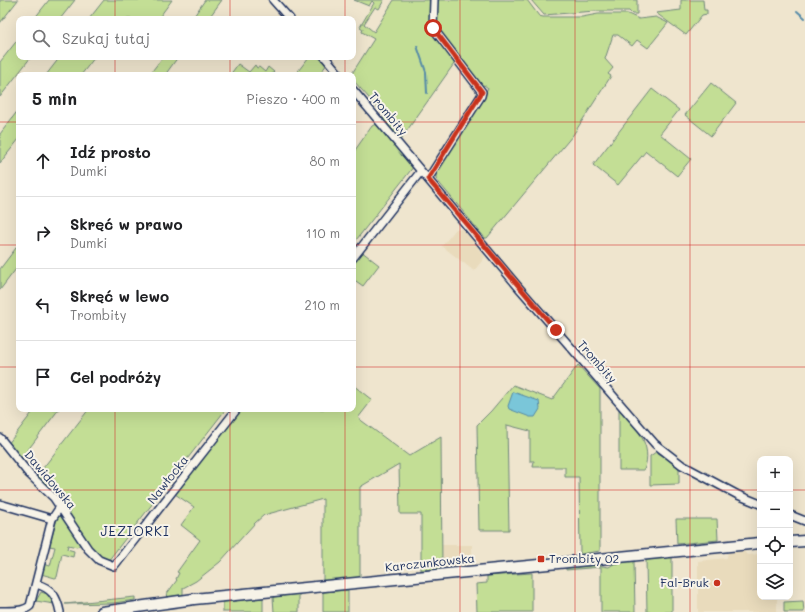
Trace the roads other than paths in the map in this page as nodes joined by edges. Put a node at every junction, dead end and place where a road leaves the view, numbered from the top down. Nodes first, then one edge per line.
1 (273, 0) edge
2 (434, 0) edge
3 (287, 16) edge
4 (328, 60) edge
5 (338, 72) edge
6 (356, 94) edge
7 (421, 170) junction
8 (428, 179) junction
9 (356, 254) edge
10 (235, 412) edge
11 (0, 438) edge
12 (757, 503) edge
13 (0, 504) edge
14 (60, 507) junction
15 (793, 516) edge
16 (52, 519) junction
17 (805, 521) edge
18 (805, 541) edge
19 (793, 542) edge
20 (757, 543) edge
21 (116, 565) joint
22 (36, 584) junction
23 (0, 611) edge
24 (60, 612) edge
25 (102, 612) edge

1 - 3 street
2 - 8 street
4 - 5 street
6 - 7 street, Trombity
7 - 8 street, Trombity
7 - 9 street
8 - 12 street, Trombity
10 - 21 street, Nawłocka
11 - 14 street, Dawidowska
13 - 16 street
14 - 16 street
14 - 21 street, Dawidowska
15 - 17 street
16 - 22 street
18 - 19 street
20 - 25 street, Karczunkowska
22 - 23 street
22 - 24 street

